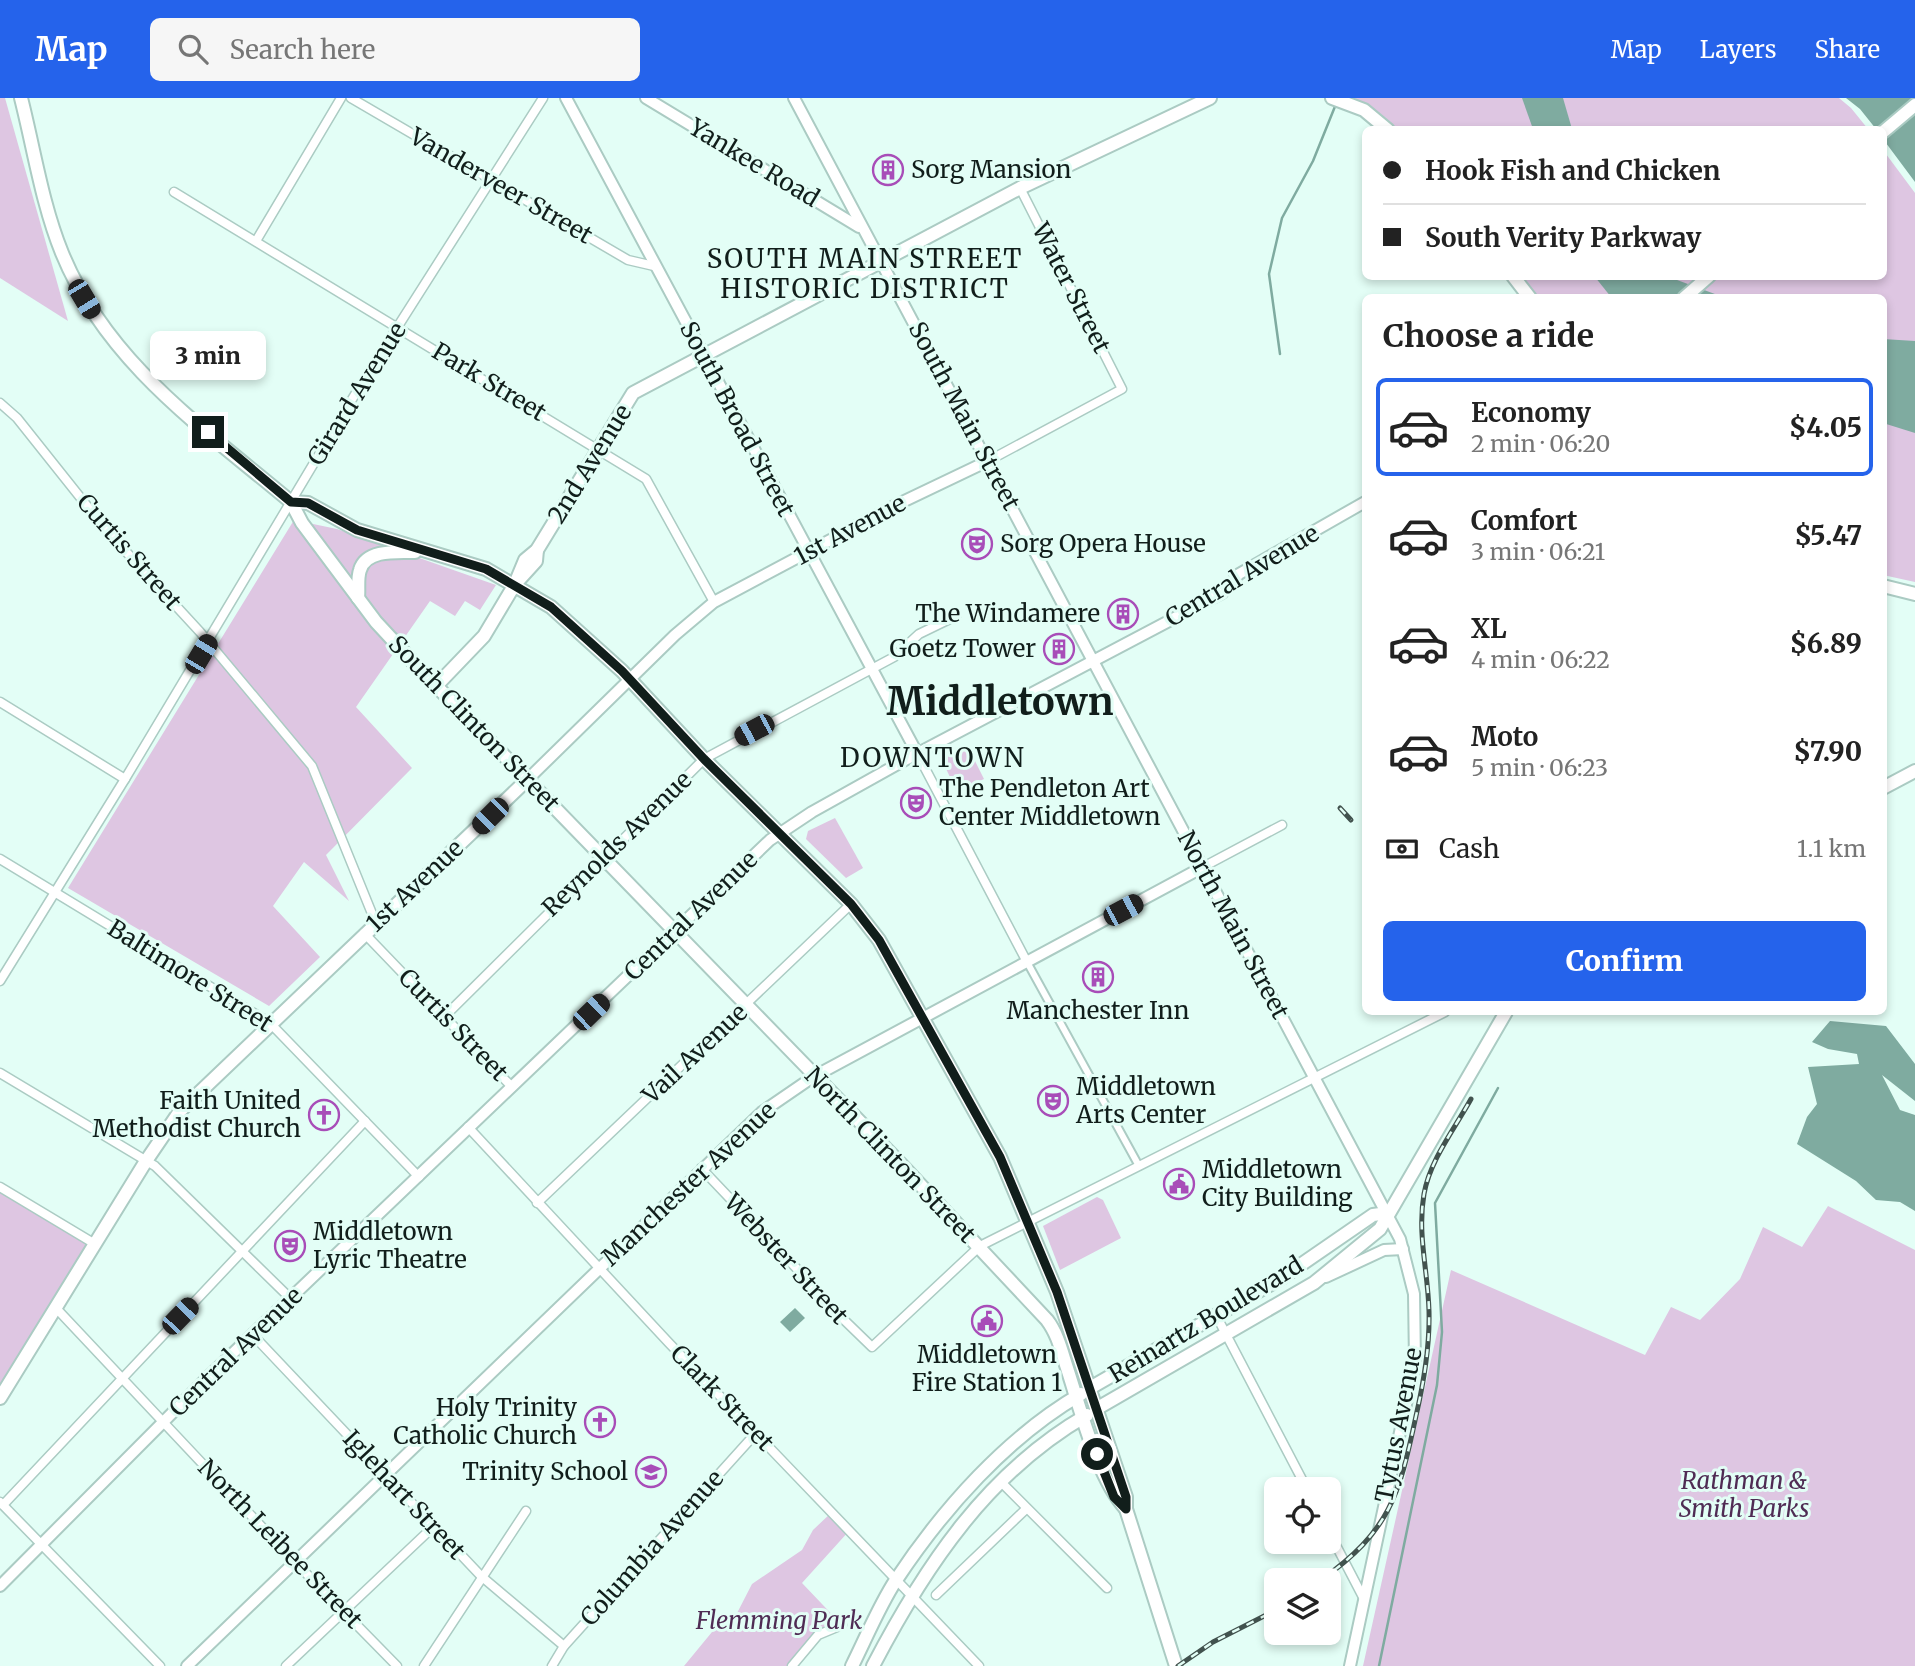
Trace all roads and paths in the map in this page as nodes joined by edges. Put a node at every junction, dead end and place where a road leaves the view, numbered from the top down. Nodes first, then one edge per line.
1 (21, 98) edge
2 (341, 98) edge
3 (351, 98) edge
4 (543, 98) edge
5 (566, 98) edge
6 (646, 98) edge
7 (794, 98) edge
8 (1210, 98) edge
9 (1332, 98) edge
10 (1915, 105) edge
11 (1383, 126) edge
12 (1887, 129) edge
13 (489, 179) junction
14 (1020, 188) junction
15 (174, 192) dead end
16 (862, 229) junction
17 (256, 242) junction
18 (881, 263) junction
19 (654, 266) junction
20 (1516, 280) edge
21 (1704, 280) edge
22 (1527, 294) edge
23 (1689, 294) edge
24 (398, 328) junction
25 (705, 358) junction
26 (1122, 389) joint
27 (0, 403) edge
28 (600, 448) junction
29 (989, 461) junction
30 (291, 502) junction
31 (1362, 504) edge
32 (426, 551) junction
33 (808, 551) junction
34 (515, 584) junction
35 (1887, 587) edge
36 (1915, 594) edge
37 (358, 598) junction
38 (714, 603) junction
39 (956, 616) dead end
40 (208, 642) junction
41 (1094, 661) junction
42 (871, 668) junction
43 (630, 681) junction
44 (437, 685) junction
45 (0, 702) edge
46 (917, 754) junction
47 (704, 759) junction
48 (1915, 771) edge
49 (125, 779) junction
50 (528, 779) junction
51 (1887, 786) edge
52 (1282, 825) dead end
53 (779, 833) junction
54 (602, 857) junction
55 (0, 859) edge
56 (1203, 867) junction
57 (56, 892) junction
58 (851, 904) junction
59 (375, 922) junction
60 (675, 931) junction
61 (364, 933) junction
62 (1027, 962) junction
63 (0, 981) edge
64 (747, 1006) junction
65 (1439, 1015) edge
66 (1504, 1015) edge
67 (443, 1017) junction
68 (922, 1018) junction
69 (270, 1023) junction
70 (0, 1073) edge
71 (813, 1077) junction
72 (1315, 1077) junction
73 (512, 1087) junction
74 (365, 1121) junction
75 (468, 1127) junction
76 (146, 1161) junction
77 (1139, 1166) junction
78 (701, 1168) junction
79 (418, 1177) junction
80 (0, 1187) edge
81 (537, 1203) junction
82 (1388, 1213) junction
83 (1026, 1224) junction
84 (95, 1244) junction
85 (980, 1247) junction
86 (1403, 1249) junction
87 (242, 1252) junction
88 (600, 1268) junction
89 (1314, 1283) junction
90 (291, 1299) junction
91 (55, 1307) junction
92 (1217, 1317) junction
93 (253, 1335) junction
94 (1226, 1336) junction
95 (121, 1379) junction
96 (1090, 1388) junction
97 (1076, 1396) junction
98 (0, 1398) edge
99 (1096, 1409) junction
100 (1082, 1418) junction
101 (163, 1422) junction
102 (756, 1433) junction
103 (384, 1474) junction
104 (1301, 1477) edge
105 (1000, 1481) junction
106 (2, 1504) edge
107 (1026, 1509) junction
108 (1126, 1509) junction
109 (526, 1511) dead end
110 (433, 1527) junction
111 (42, 1544) junction
112 (1341, 1554) edge
113 (293, 1560) junction
114 (481, 1576) junction
115 (895, 1580) junction
116 (0, 1586) edge
117 (1107, 1588) dead end
118 (936, 1595) dead end
119 (911, 1597) junction
120 (1364, 1599) junction
121 (343, 1611) junction
122 (842, 1625) dead end
123 (564, 1646) junction
124 (160, 1666) edge
125 (187, 1666) edge
126 (286, 1666) edge
127 (397, 1666) edge
128 (424, 1666) edge
129 (552, 1666) edge
130 (792, 1666) edge
131 (852, 1666) edge
132 (873, 1666) edge
133 (979, 1666) edge
134 (1176, 1666) edge
135 (1350, 1666) edge

1 - 30 main road
2 - 17 street
3 - 13 street, Vanderveer Street
4 - 13 street, Girard Avenue
5 - 19 street, South Broad Street
6 - 16 street, Yankee Road
7 - 16 street, South Main Street
8 - 14 main road, 2nd Avenue
9 - 11 main road
10 - 12 main road
13 - 19 street, Vanderveer Street
13 - 24 street, Girard Avenue
14 - 18 main road, 2nd Avenue
14 - 26 street, Water Street
15 - 17 street, Park Street
16 - 18 street, South Main Street
17 - 24 street, Park Street
18 - 25 main road, 2nd Avenue
18 - 29 street, South Main Street
19 - 25 street, South Broad Street
20 - 22 main road
21 - 23 main road
24 - 28 street, Park Street
24 - 30 street, Girard Avenue
25 - 28 main road, 2nd Avenue
25 - 33 street, South Broad Street
26 - 29 street, 1st Avenue
27 - 40 street, Curtis Street
28 - 34 main road, 2nd Avenue
28 - 38 street, Park Street
29 - 33 street, 1st Avenue
29 - 41 street, South Main Street
30 - 32 main road
30 - 37 main road, South Clinton Street
30 - 40 street, Girard Avenue
31 - 41 street, Central Avenue
32 - 34 main road
32 - 37 main road
33 - 38 street, 1st Avenue
33 - 42 street, South Broad Street
34 - 43 main road
34 - 44 main road, 2nd Avenue
35 - 36 main road
37 - 44 main road, South Clinton Street
38 - 43 street, 1st Avenue
39 - 42 street, Reynolds Avenue
40 - 49 street, Girard Avenue
40 - 59 street, Curtis Street
41 - 46 street, Central Avenue
41 - 56 street, North Main Street
42 - 46 street, South Broad Street
42 - 47 street, Reynolds Avenue
43 - 47 main road
43 - 50 street, 1st Avenue
44 - 50 main road, South Clinton Street
45 - 49 street
46 - 53 street, Central Avenue
46 - 62 street, South Broad Street
47 - 53 main road
47 - 54 street, Reynolds Avenue
48 - 51 main road
49 - 57 street, Girard Avenue
50 - 54 main road, South Clinton Street
50 - 59 main road, 1st Avenue
52 - 56 street, Manchester Avenue
53 - 58 main road
53 - 60 street, Central Avenue
54 - 60 main road, South Clinton Street
54 - 67 street, Reynolds Avenue
55 - 57 street, Baltimore Street
56 - 62 street, Manchester Avenue
56 - 72 street, North Main Street
57 - 63 street, Girard Avenue
57 - 69 street, Baltimore Street
58 - 64 street, Vail Avenue
58 - 68 main road
59 - 61 main road, 1st Avenue
60 - 64 main road, North Clinton Street
60 - 73 street, Central Avenue
61 - 67 street, Curtis Street
61 - 69 main road, 1st Avenue
62 - 68 street, Manchester Avenue
62 - 77 street
64 - 71 main road, North Clinton Street
64 - 81 street, Vail Avenue
65 - 72 street
66 - 82 main road, Reinartz Boulevard
67 - 73 street, Curtis Street
68 - 71 street, Manchester Avenue
68 - 83 main road
69 - 74 street, Baltimore Street
69 - 76 main road, 1st Avenue
70 - 76 street
71 - 78 street, Manchester Avenue
71 - 85 main road, North Clinton Street
72 - 77 street
72 - 82 street, Tytus Avenue
73 - 75 street, Central Avenue
74 - 79 street, Baltimore Street
74 - 87 street
75 - 79 street, Central Avenue
75 - 81 street, Clark Street
76 - 84 main road, 1st Avenue
76 - 87 street
77 - 83 street
78 - 85 street, Webster Street
78 - 88 street, Manchester Avenue
79 - 90 street, Central Avenue
80 - 84 street
81 - 88 street, Clark Street
82 - 86 street, Tytus Avenue
82 - 89 main road, Reinartz Boulevard
82 - 92 main road, Reinartz Boulevard
83 - 85 street
83 - 96 main road
84 - 91 main road, 1st Avenue
85 - 97 main road, North Clinton Street
86 - 89 street
86 - 120 street, Tytus Avenue
87 - 90 street
87 - 95 street
88 - 102 street, Clark Street
88 - 103 street, Manchester Avenue
89 - 94 main road, Reinartz Boulevard
90 - 93 street, Central Avenue
91 - 95 street, North Leibee Street
91 - 98 main road, 1st Avenue
92 - 94 street
92 - 96 main road, Reinartz Boulevard
93 - 101 street, Central Avenue
93 - 103 street, Iglehart Street
94 - 99 main road, Reinartz Boulevard
94 - 104 street
95 - 101 street, North Leibee Street
95 - 106 street
96 - 97 main road, Reinartz Boulevard
96 - 99 main road
97 - 100 main road, North Clinton Street
97 - 115 main road, Reinartz Boulevard
99 - 100 main road, Reinartz Boulevard
99 - 108 main road
100 - 105 main road, Reinartz Boulevard
100 - 108 main road, North Clinton Street
101 - 111 street, Central Avenue
101 - 113 street, North Leibee Street
102 - 115 street, Clark Street
102 - 123 street, Columbia Avenue
103 - 110 street, Iglehart Street
103 - 113 street, Manchester Avenue
105 - 107 street
105 - 119 main road, Reinartz Boulevard
106 - 111 street
107 - 117 street
107 - 118 street
108 - 134 main road
109 - 114 street
110 - 114 street, Iglehart Street
110 - 121 street
111 - 116 street, Central Avenue
111 - 124 street
112 - 120 street
113 - 121 street, North Leibee Street
113 - 125 street, Manchester Avenue
114 - 123 street, Iglehart Street
114 - 128 street
115 - 119 street, Clark Street
115 - 131 main road, Reinartz Boulevard
119 - 132 main road, Reinartz Boulevard
119 - 133 street, Clark Street
120 - 135 street, Tytus Avenue
121 - 126 street
121 - 127 street, North Leibee Street
122 - 130 street
123 - 129 street, Columbia Avenue

